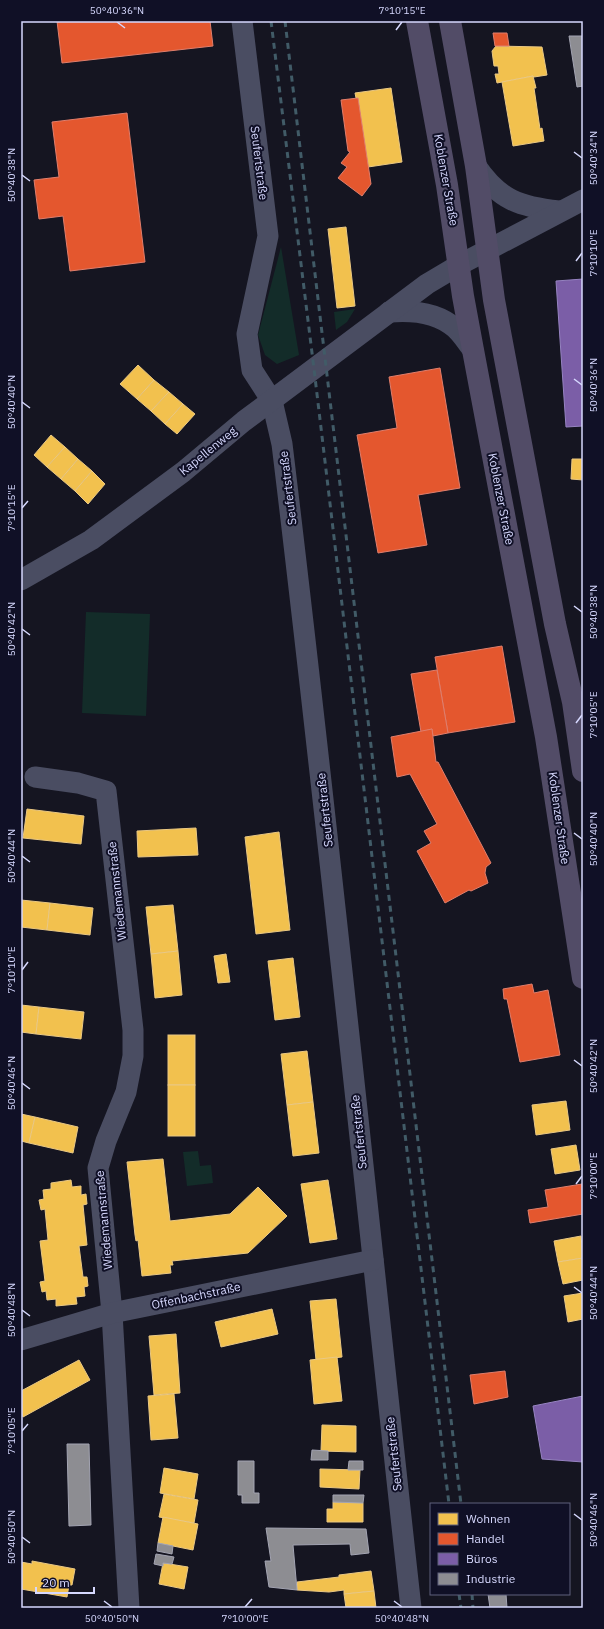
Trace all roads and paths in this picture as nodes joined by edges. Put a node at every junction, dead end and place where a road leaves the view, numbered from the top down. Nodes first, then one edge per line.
1 (242, 21) edge
2 (413, 21) edge
3 (417, 21) edge
4 (450, 21) edge
5 (421, 44) junction
6 (476, 166) junction
7 (583, 200) edge
8 (559, 212) junction
9 (487, 250) junction
10 (459, 265) junction
11 (390, 312) junction
12 (473, 350) junction
13 (272, 401) junction
14 (21, 580) edge
15 (583, 771) edge
16 (34, 777) dead end
17 (583, 978) edge
18 (373, 1260) junction
19 (112, 1313) junction
20 (21, 1340) edge
21 (129, 1608) edge
22 (410, 1608) edge

1 - 13 street, Seufertstraße
2 - 5 main road
3 - 5 main road, Koblenzer Straße
4 - 6 main road
5 - 10 main road, Koblenzer Straße
6 - 8 street
6 - 9 main road
7 - 8 street, Kapellenweg
8 - 9 street, Kapellenweg
9 - 10 street, Kapellenweg
9 - 15 main road
10 - 11 street, Kapellenweg
10 - 12 main road, Koblenzer Straße
11 - 12 street
11 - 13 street, Kapellenweg
12 - 17 main road, Koblenzer Straße
13 - 14 street, Kapellenweg
13 - 18 street, Seufertstraße
16 - 19 street, Wiedemannstraße
18 - 19 street, Offenbachstraße
18 - 22 street, Seufertstraße
19 - 20 street, Offenbachstraße
19 - 21 street, Wiedemannstraße

